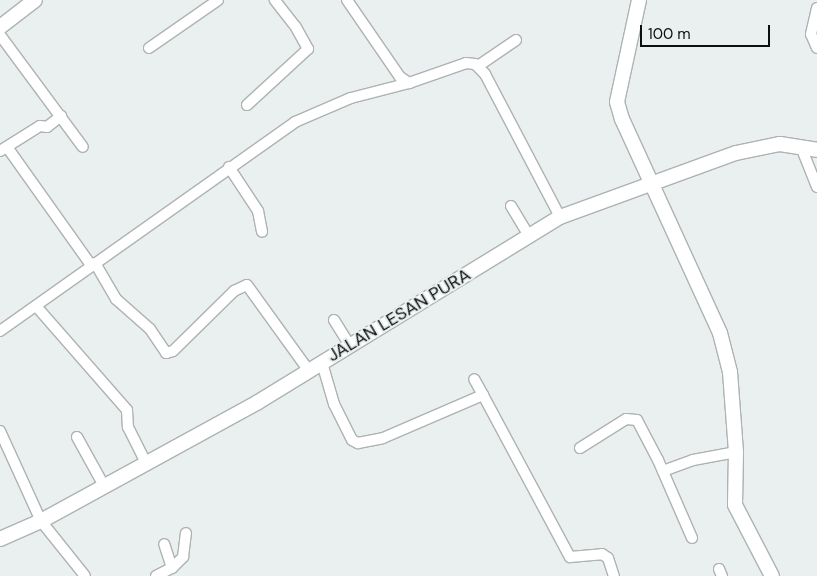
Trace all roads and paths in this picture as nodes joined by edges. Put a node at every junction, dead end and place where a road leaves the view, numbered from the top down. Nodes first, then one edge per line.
1 (35, 0) edge
2 (218, 0) edge
3 (275, 0) edge
4 (347, 0) edge
5 (639, 0) edge
6 (817, 8) edge
7 (0, 27) edge
8 (0, 35) edge
9 (516, 40) dead end
10 (149, 48) dead end
11 (817, 48) edge
12 (478, 66) junction
13 (409, 83) junction
14 (247, 105) dead end
15 (61, 116) junction
16 (83, 147) dead end
17 (801, 147) junction
18 (3, 149) edge
19 (817, 150) edge
20 (229, 167) junction
21 (652, 184) junction
22 (817, 187) edge
23 (511, 206) dead end
24 (560, 217) junction
25 (262, 232) dead end
26 (529, 236) junction
27 (93, 264) junction
28 (36, 306) junction
29 (334, 320) dead end
30 (0, 330) edge
31 (350, 346) junction
32 (322, 363) junction
33 (309, 371) junction
34 (474, 379) dead end
35 (483, 395) junction
36 (0, 431) edge
37 (77, 437) dead end
38 (580, 448) dead end
39 (736, 452) junction
40 (146, 463) junction
41 (663, 470) junction
42 (104, 486) junction
43 (41, 521) junction
44 (186, 533) dead end
45 (692, 538) dead end
46 (0, 539) edge
47 (164, 544) dead end
48 (172, 568) junction
49 (85, 576) edge
50 (156, 576) edge
51 (614, 576) edge
52 (772, 576) edge

1 - 7 street
2 - 10 street
3 - 14 street
4 - 13 street
5 - 21 street
6 - 11 street
8 - 15 street
9 - 12 street
12 - 13 street
12 - 24 street
13 - 20 street
15 - 16 street
15 - 18 street
17 - 19 street, JALAN LESAN PURA
17 - 21 street, JALAN LESAN PURA
17 - 22 street
18 - 27 street
20 - 25 street
20 - 27 street
21 - 24 street, JALAN LESAN PURA
21 - 39 street
23 - 26 street
24 - 26 street, JALAN LESAN PURA
26 - 31 street, JALAN LESAN PURA
27 - 28 street
27 - 33 street
28 - 30 street
28 - 40 street
29 - 31 street
31 - 32 street, JALAN LESAN PURA
32 - 33 street, JALAN LESAN PURA
32 - 35 street
33 - 40 street, JALAN LESAN PURA
34 - 35 street
35 - 51 street
36 - 43 street
37 - 42 street
38 - 41 street
39 - 41 street
39 - 52 street
40 - 42 street, JALAN LESAN PURA
41 - 45 street
42 - 43 street, JALAN LESAN PURA
43 - 46 street, JALAN LESAN PURA
43 - 49 street
44 - 48 street
47 - 48 street
48 - 50 street

